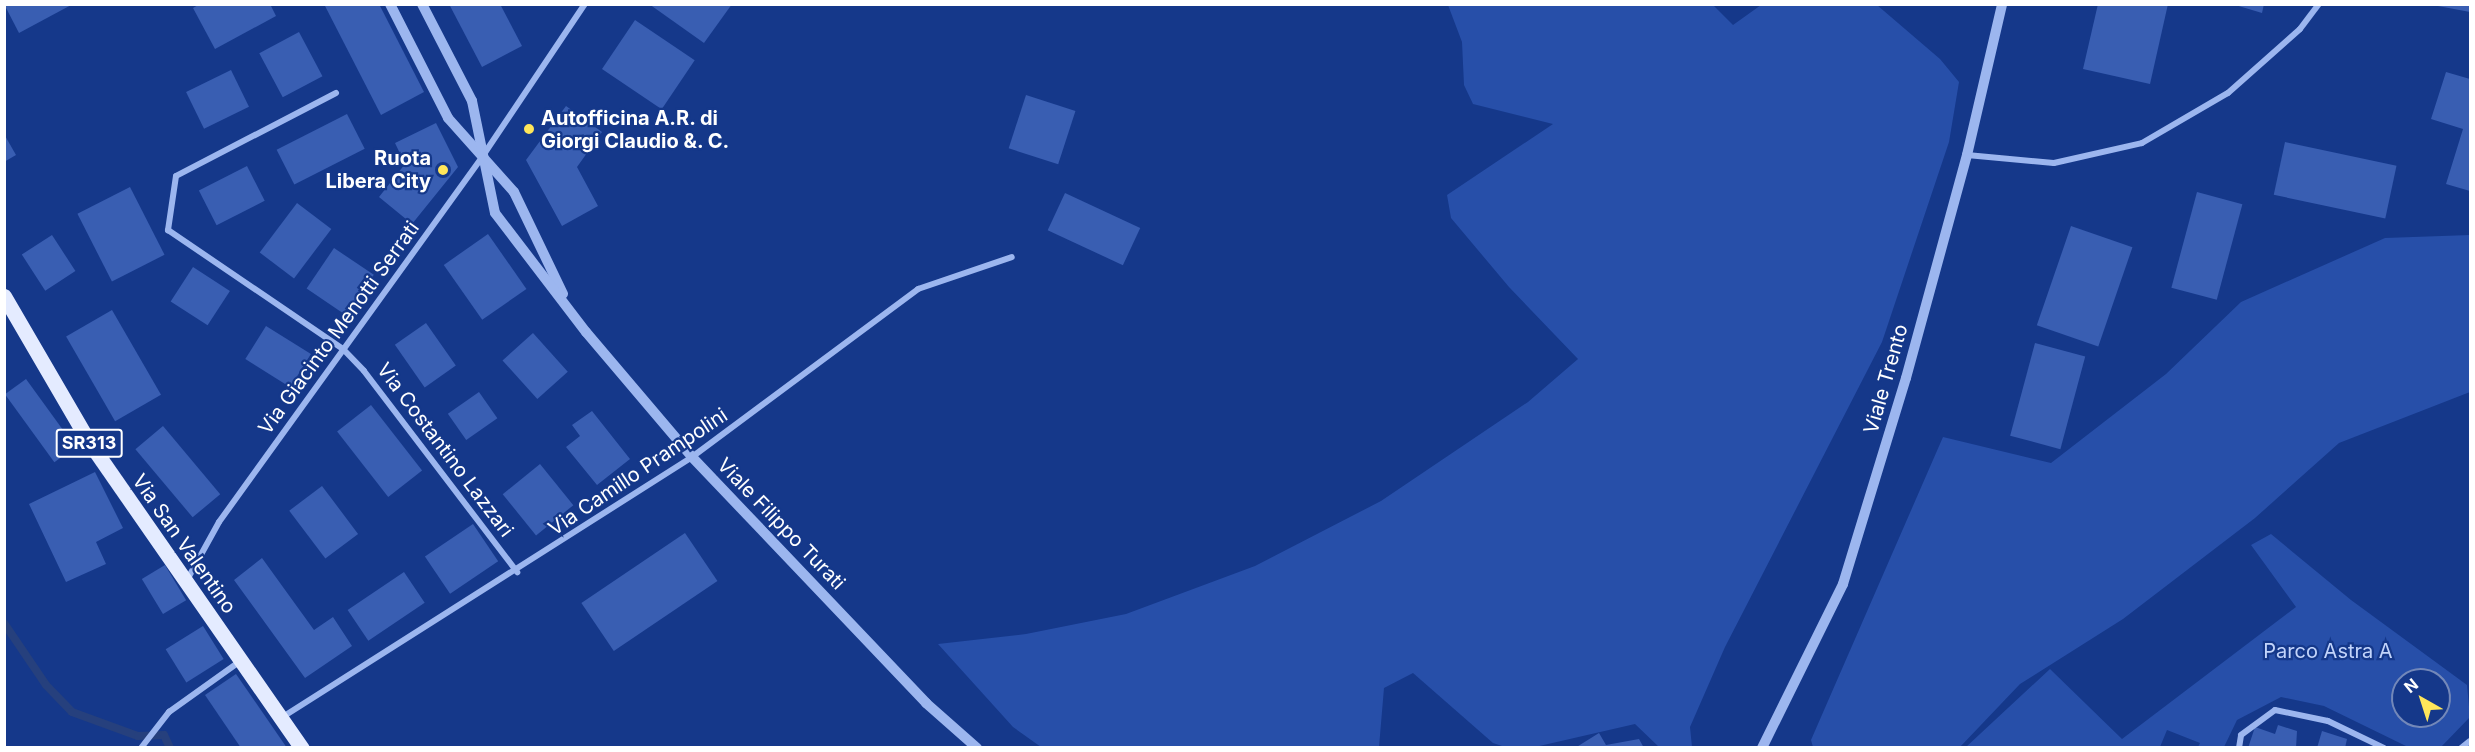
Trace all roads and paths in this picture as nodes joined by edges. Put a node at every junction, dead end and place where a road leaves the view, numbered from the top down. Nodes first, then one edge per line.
1 (390, 4) edge
2 (422, 4) edge
3 (585, 4) edge
4 (2002, 4) edge
5 (2319, 4) edge
6 (336, 93) dead end
7 (1967, 155) junction
8 (482, 158) junction
9 (1012, 256) dead end
10 (4, 296) edge
11 (573, 313) junction
12 (343, 349) junction
13 (692, 457) junction
14 (517, 572) junction
15 (185, 583) junction
16 (240, 661) junction
17 (281, 719) junction
18 (2470, 741) edge
19 (141, 747) edge
20 (302, 747) edge
21 (977, 747) edge
22 (1762, 747) edge
23 (2239, 747) edge
24 (2384, 747) edge
25 (2461, 747) edge

1 - 8 street, Viale Filippo Turati
2 - 8 street, Viale Filippo Turati
3 - 8 street, Via Giacinto Menotti Serrati
4 - 7 street, Viale Trento
5 - 7 street
6 - 12 street, Via Costantino Lazzari
7 - 22 street, Viale Trento
8 - 11 street, Viale Filippo Turati
8 - 11 street, Viale Filippo Turati
8 - 12 street, Via Giacinto Menotti Serrati
9 - 13 street, Via Camillo Prampolini
10 - 15 main road, Via San Valentino / SR313
11 - 13 street, Viale Filippo Turati
12 - 14 street, Via Costantino Lazzari
12 - 15 street, Via Giacinto Menotti Serrati
13 - 14 street, Via Camillo Prampolini
13 - 21 street, Viale Filippo Turati
14 - 17 street, Via Camillo Prampolini
15 - 16 main road, Via San Valentino / SR313
16 - 17 main road, Via San Valentino / SR313
16 - 19 street
17 - 20 main road, Via San Valentino / SR313
18 - 25 street
23 - 24 street

